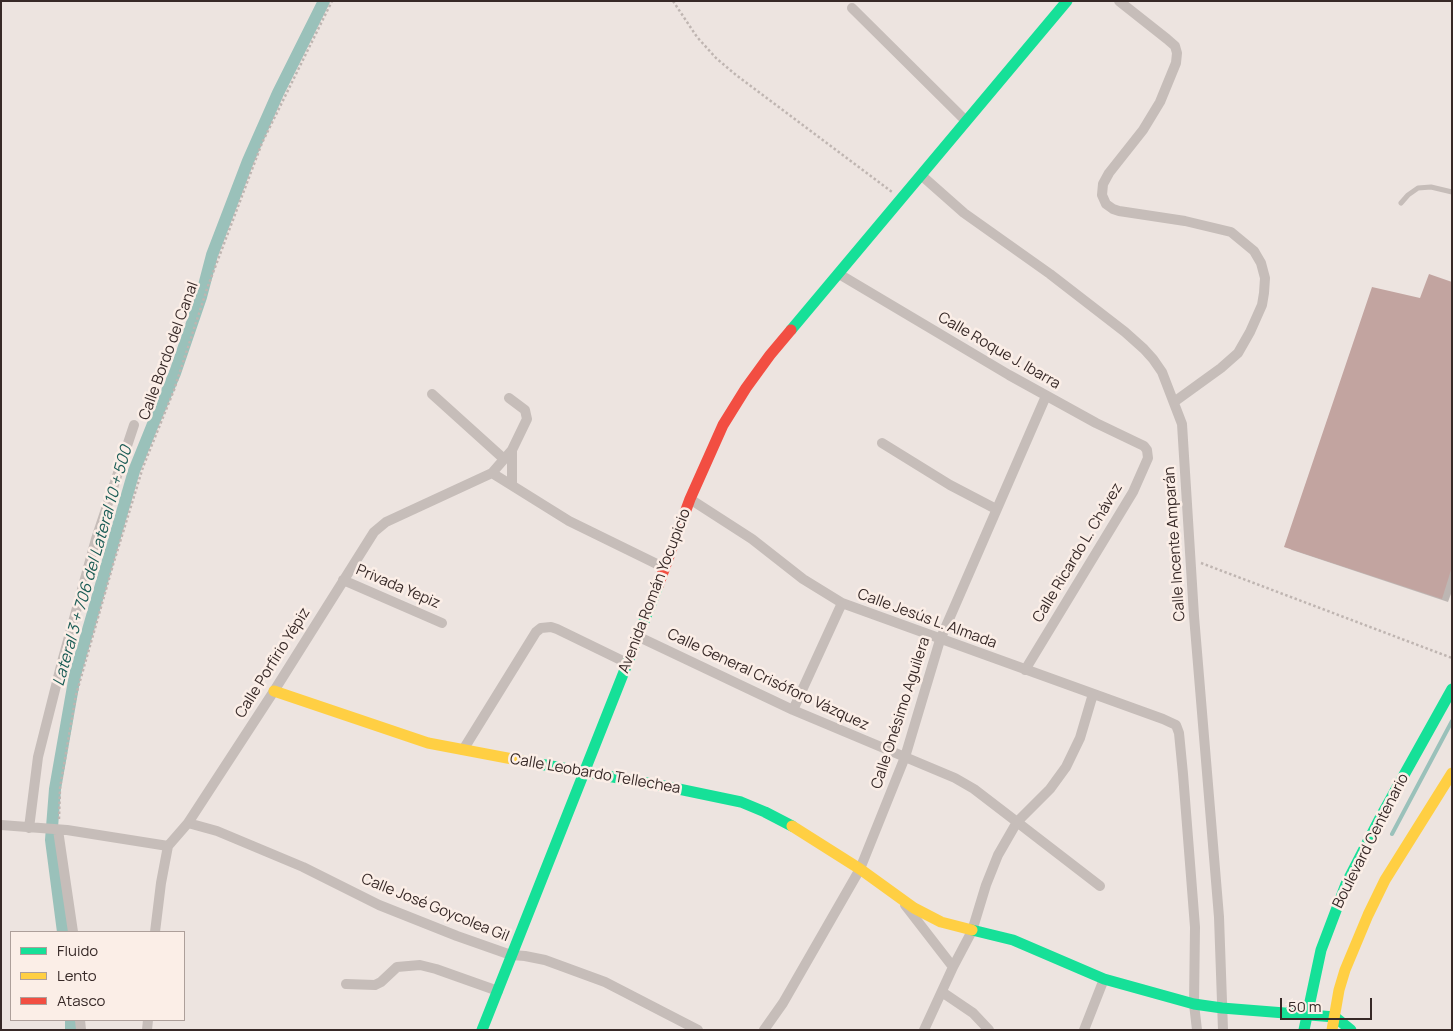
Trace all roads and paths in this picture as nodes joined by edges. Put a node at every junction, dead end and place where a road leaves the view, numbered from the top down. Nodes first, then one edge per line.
1 (332, 1) edge
2 (673, 1) edge
3 (1066, 1) edge
4 (1119, 1) edge
5 (852, 8) dead end
6 (966, 121) junction
7 (919, 178) junction
8 (1452, 192) edge
9 (903, 198) junction
10 (1401, 203) dead end
11 (839, 274) junction
12 (432, 394) dead end
13 (1046, 396) junction
14 (509, 398) dead end
15 (1174, 402) junction
16 (134, 424) dead end
17 (882, 443) dead end
18 (1146, 448) joint
19 (512, 450) junction
20 (504, 459) junction
21 (492, 473) junction
22 (512, 485) junction
23 (690, 499) junction
24 (996, 509) junction
25 (1190, 560) junction
26 (665, 568) junction
27 (343, 580) junction
28 (842, 604) junction
29 (442, 622) dead end
30 (637, 636) junction
31 (940, 640) junction
32 (1452, 658) edge
33 (627, 663) junction
34 (1025, 670) junction
35 (1452, 689) edge
36 (274, 691) junction
37 (1093, 694) junction
38 (793, 710) junction
39 (463, 750) junction
40 (905, 757) junction
41 (584, 773) junction
42 (1452, 773) edge
43 (1017, 822) junction
44 (188, 823) junction
45 (1, 825) edge
46 (34, 829) junction
47 (58, 830) junction
48 (168, 846) junction
49 (860, 869) junction
50 (1100, 886) dead end
51 (898, 896) junction
52 (72, 931) edge
53 (155, 931) edge
54 (972, 931) junction
55 (511, 955) junction
56 (953, 967) junction
57 (1104, 979) junction
58 (346, 984) dead end
59 (498, 991) junction
60 (942, 992) junction
61 (1198, 1004) junction
62 (1219, 1008) junction
63 (1306, 1014) junction
64 (1334, 1017) junction
65 (482, 1030) edge
66 (698, 1030) edge
67 (764, 1030) edge
68 (924, 1030) edge
69 (989, 1030) edge
70 (1084, 1030) edge
71 (1197, 1030) edge
72 (1223, 1030) edge
73 (1304, 1030) edge
74 (1332, 1030) edge
75 (1351, 1030) edge

1 - 47 path, Calle Bordo del Canal
2 - 9 path
3 - 6 street, Avenida Román Yocupicio
4 - 15 street
5 - 6 street
6 - 7 street, Avenida Román Yocupicio
7 - 9 street, Avenida Román Yocupicio
7 - 15 street, Calle Incente Amparán
8 - 10 lane
9 - 11 street, Avenida Román Yocupicio
11 - 13 street, Calle Roque J. Ibarra
11 - 23 street, Avenida Román Yocupicio
12 - 20 street
13 - 18 street, Calle Roque J. Ibarra
13 - 24 street, Calle Onésimo Aguilera
14 - 19 street
15 - 25 street, Calle Incente Amparán
16 - 46 street
17 - 24 street
18 - 34 street, Calle Ricardo L. Chávez
19 - 20 street
19 - 22 street
20 - 21 street
21 - 22 street
21 - 27 street, Calle Porfirio Yépiz
22 - 26 street
23 - 26 street, Avenida Román Yocupicio
23 - 28 street, Calle Jesús L. Almada
24 - 31 street, Calle Onésimo Aguilera
25 - 32 path
25 - 62 street, Calle Incente Amparán
26 - 30 street, Avenida Román Yocupicio
27 - 29 street, Privada Yepiz
27 - 36 street, Calle Porfirio Yépiz
28 - 31 street, Calle Jesús L. Almada
28 - 38 street
30 - 33 street, Avenida Román Yocupicio
30 - 38 street, Calle General Crisóforo Vázquez
31 - 34 street, Calle Jesús L. Almada
31 - 40 street, Calle Onésimo Aguilera
33 - 39 street
33 - 41 street, Avenida Román Yocupicio
34 - 37 street, Calle Jesús L. Almada
35 - 63 street, Boulevard Centenario
36 - 39 street, Calle Leobardo Tellechea
36 - 44 street, Calle Porfirio Yépiz
37 - 43 street
37 - 61 street, Calle Jesús L. Almada
38 - 40 street, Calle General Crisóforo Vázquez
39 - 41 street, Calle Leobardo Tellechea
40 - 43 street, Calle General Crisóforo Vázquez
40 - 49 street, Calle Onésimo Aguilera
41 - 49 street, Calle Leobardo Tellechea
41 - 55 street, Avenida Román Yocupicio
42 - 64 street, Boulevard Centenario
43 - 50 street, Calle General Crisóforo Vázquez
43 - 54 street
44 - 48 street, Calle Porfirio Yépiz
44 - 55 street, Calle José Goycolea Gil
45 - 46 street
46 - 47 street
47 - 48 street
47 - 52 street
48 - 53 street
49 - 51 street, Calle Leobardo Tellechea
49 - 67 street, Calle Onésimo Aguilera
51 - 54 street, Calle Leobardo Tellechea
51 - 56 street, Calle Leobardo Tellechea
54 - 56 street
54 - 57 street, Calle Leobardo Tellechea
55 - 59 street, Avenida Román Yocupicio
55 - 66 street, Calle José Goycolea Gil
56 - 60 street
57 - 61 street, Calle Leobardo Tellechea
57 - 70 street
58 - 59 street
59 - 65 street, Avenida Román Yocupicio
60 - 68 street
60 - 69 street
61 - 62 street, Calle Leobardo Tellechea
61 - 71 street
62 - 63 street, Calle Leobardo Tellechea
62 - 72 street, Calle Incente Amparán
63 - 64 street, Calle Leobardo Tellechea
63 - 73 street, Boulevard Centenario
64 - 74 street, Boulevard Centenario
64 - 75 street

